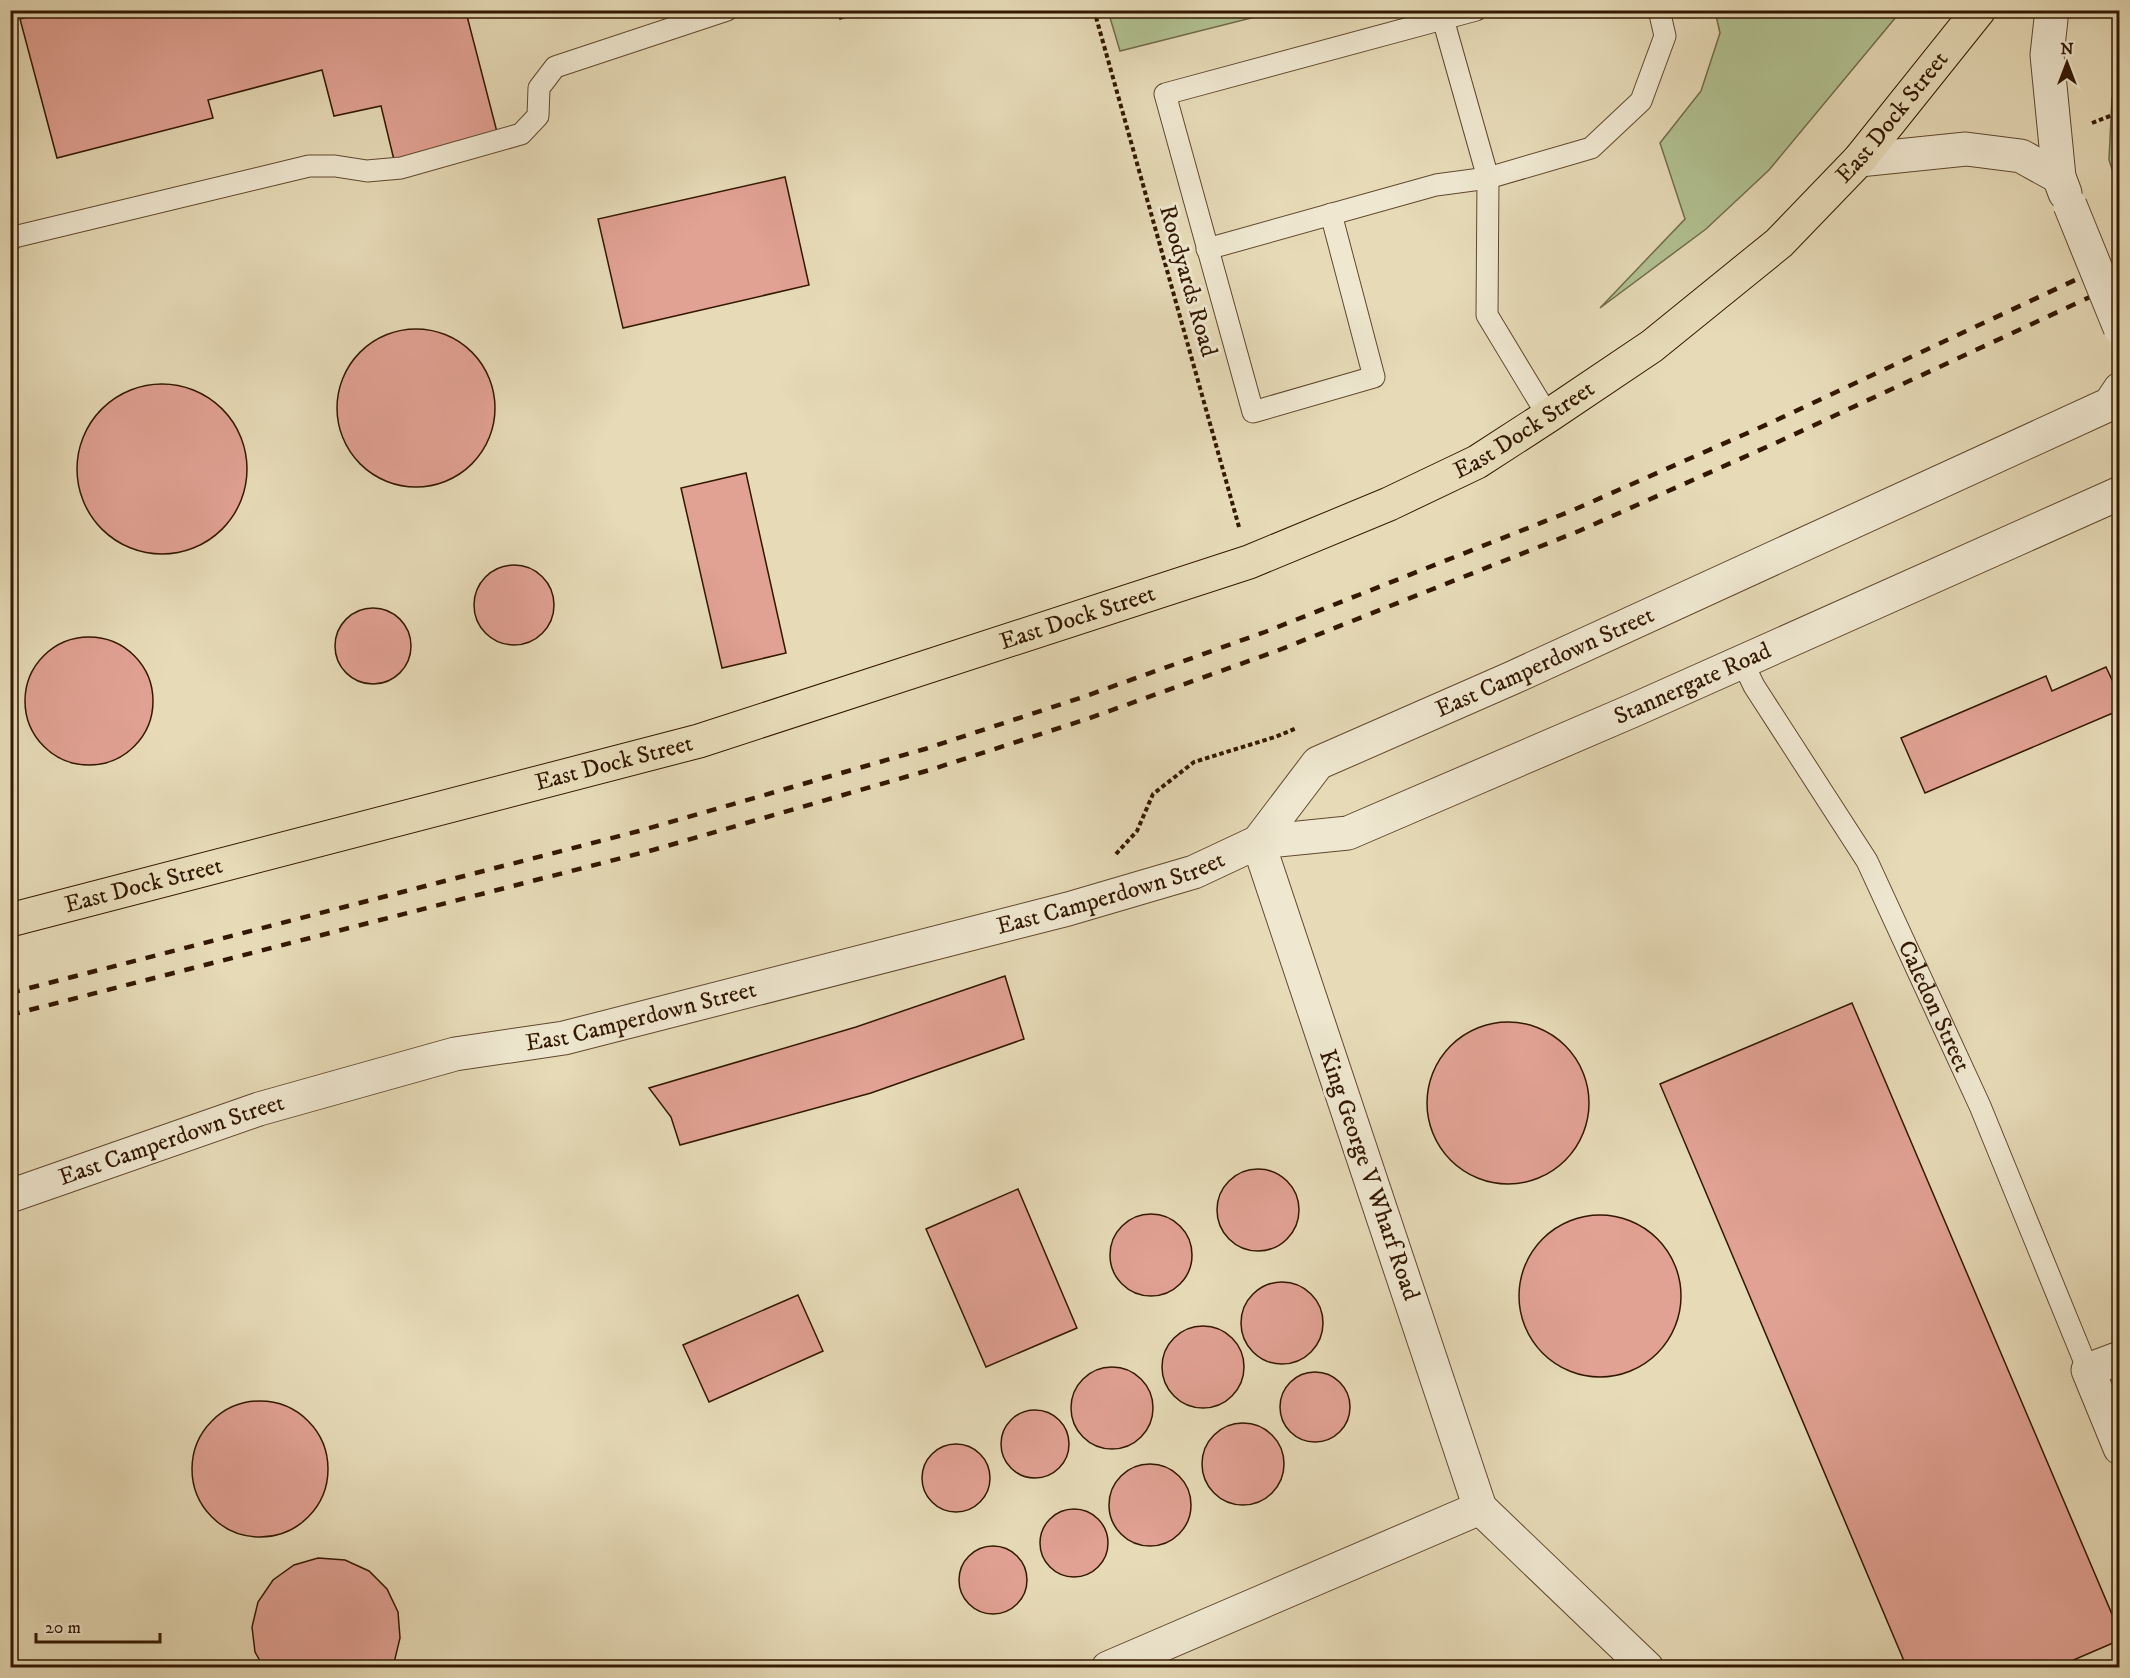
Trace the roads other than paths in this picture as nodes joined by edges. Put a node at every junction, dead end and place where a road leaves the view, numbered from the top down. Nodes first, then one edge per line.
1 (727, 10) edge
2 (1476, 10) edge
3 (1659, 10) edge
4 (1979, 10) edge
5 (2052, 10) edge
6 (1443, 19) junction
7 (1859, 160) junction
8 (1488, 178) junction
9 (2064, 191) junction
10 (1331, 214) junction
11 (12, 235) edge
12 (1208, 249) junction
13 (2120, 328) edge
14 (2120, 389) edge
15 (1548, 416) junction
16 (2120, 493) edge
17 (1742, 662) junction
18 (1258, 842) junction
19 (10, 920) edge
20 (10, 1196) edge
21 (2120, 1358) edge
22 (2088, 1370) junction
23 (2120, 1448) edge
24 (1480, 1508) junction
25 (1108, 1668) edge
26 (1647, 1668) edge

1 - 11 lane
2 - 6 lane
3 - 8 lane
4 - 7 highway, East Dock Street
5 - 9 street
6 - 8 lane
6 - 12 lane
7 - 9 street
7 - 15 highway, East Dock Street
8 - 10 lane
8 - 15 lane
9 - 13 street, bridge
10 - 12 lane
10 - 12 lane
14 - 18 street, East Camperdown Street
15 - 19 highway, East Dock Street
16 - 17 street, Stannergate Road
17 - 18 street, Stannergate Road
17 - 22 lane, Caledon Street
18 - 20 street, East Camperdown Street
18 - 24 street, King George V Wharf Road
21 - 22 street
22 - 23 street, Caledon Street
24 - 25 street
24 - 26 street, King George V Wharf Road

